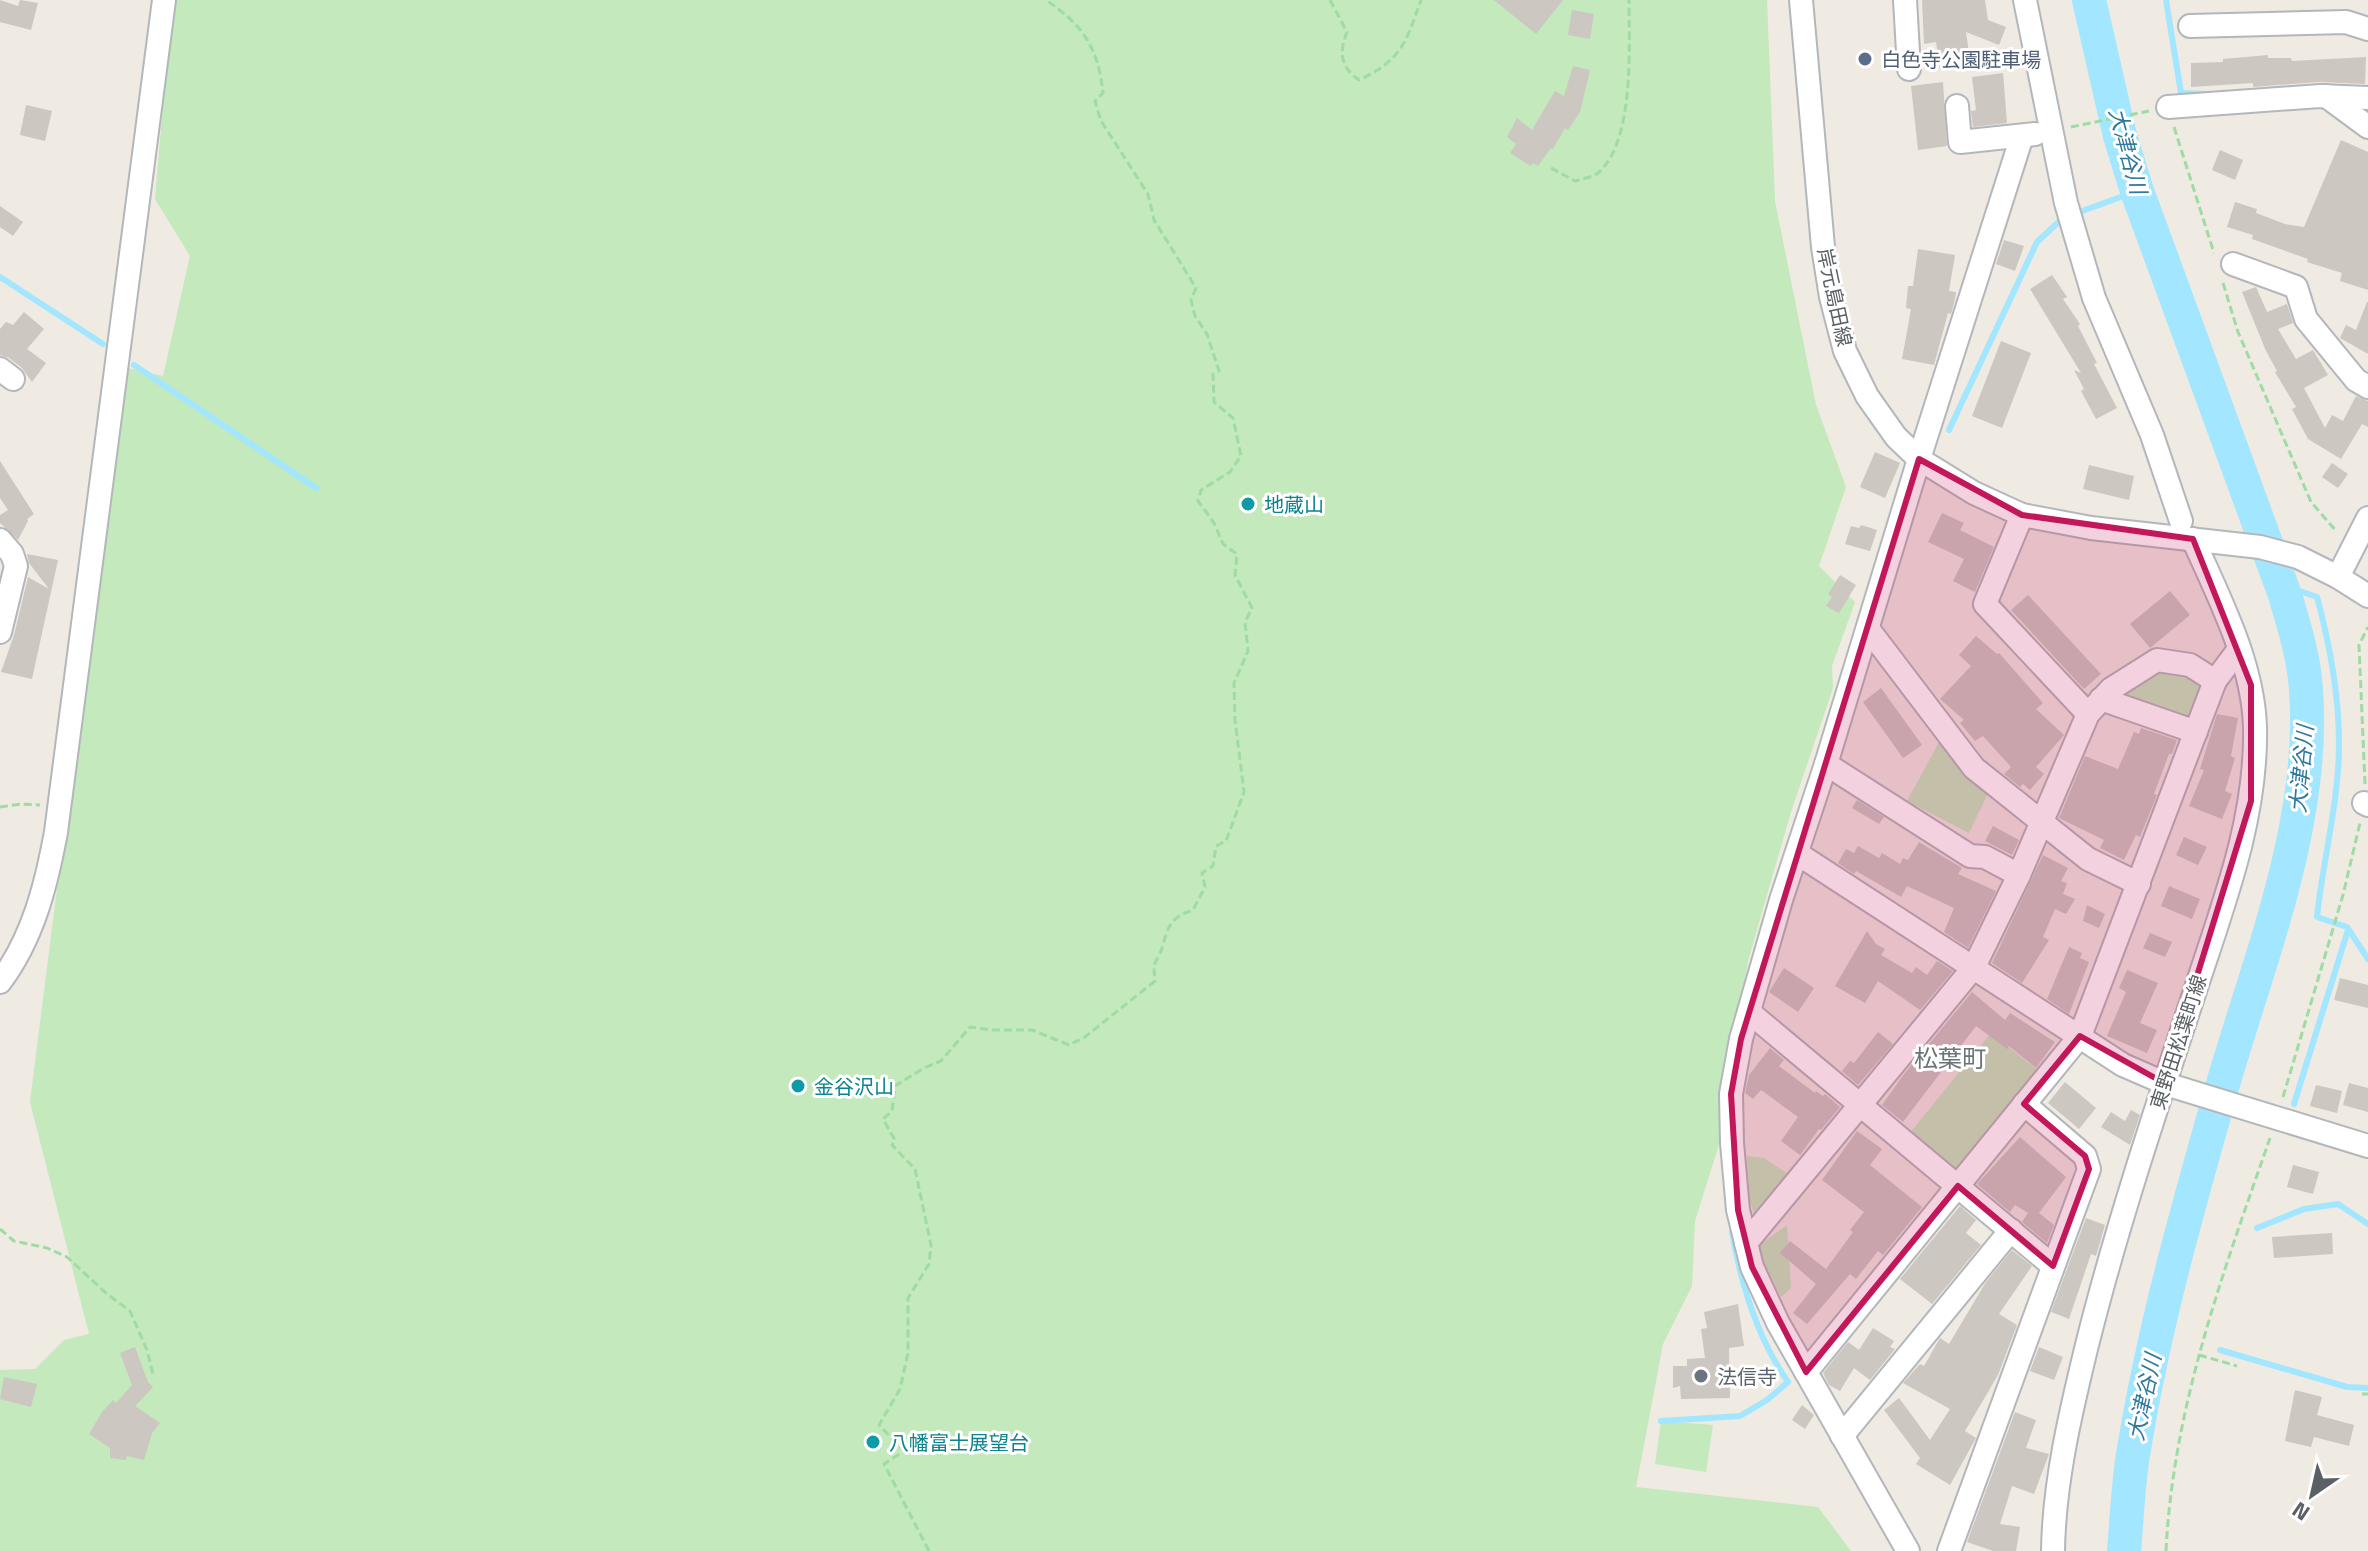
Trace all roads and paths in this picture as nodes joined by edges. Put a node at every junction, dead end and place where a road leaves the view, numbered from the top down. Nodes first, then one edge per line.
1 (164, 0) edge
2 (1046, 0) edge
3 (1330, 0) edge
4 (1421, 0) edge
5 (1629, 0) edge
6 (1801, 0) edge
7 (1905, 0) edge
8 (2025, 0) edge
9 (2190, 26) dead end
10 (2368, 29) edge
11 (1909, 69) dead end
12 (2326, 96) junction
13 (2368, 98) edge
14 (1957, 106) dead end
15 (2168, 107) junction
16 (2368, 127) edge
17 (2055, 131) junction
18 (2022, 136) junction
19 (1551, 168) dead end
20 (2224, 269) junction
21 (2368, 387) edge
22 (1919, 459) junction
23 (2022, 515) junction
24 (2368, 518) edge
25 (2337, 532) dead end
26 (2193, 534) junction
27 (0, 540) edge
28 (2338, 577) junction
29 (2368, 596) edge
30 (2368, 627) edge
31 (1869, 630) junction
32 (0, 632) edge
33 (2239, 649) junction
34 (2215, 681) junction
35 (2095, 706) junction
36 (2196, 732) junction
37 (1826, 764) junction
38 (2366, 804) edge
39 (0, 807) edge
40 (59, 807) junction
41 (2042, 825) junction
42 (1798, 854) junction
43 (2019, 875) junction
44 (2139, 884) junction
45 (1974, 967) junction
46 (0, 982) edge
47 (1749, 1012) junction
48 (2080, 1036) junction
49 (2167, 1084) junction
50 (2024, 1104) junction
51 (1860, 1105) junction
52 (2274, 1116) junction
53 (2368, 1146) edge
54 (1958, 1186) junction
55 (0, 1229) edge
56 (2011, 1230) junction
57 (1746, 1243) junction
58 (2053, 1266) junction
59 (2199, 1355) junction
60 (2237, 1366) dead end
61 (1806, 1372) junction
62 (153, 1374) dead end
63 (2362, 1394) dead end
64 (2368, 1394) edge
65 (1842, 1436) junction
66 (929, 1551) edge
67 (1908, 1551) edge
68 (1949, 1551) edge
69 (2053, 1551) edge
70 (2166, 1551) edge

1 - 40 street
2 - 66 path
3 - 4 path
5 - 19 path
6 - 22 street, 岸元島田線
7 - 11 street
8 - 17 street, 東野田松葉町線
9 - 10 street
12 - 13 street
12 - 15 street
12 - 16 street
14 - 18 street
15 - 17 path
15 - 20 path
17 - 18 street
17 - 26 street, 東野田松葉町線
18 - 22 street
20 - 21 street
20 - 25 path
22 - 23 street, 岸元島田線
22 - 31 street
23 - 26 street, 岸元島田線
23 - 35 street
24 - 28 street
26 - 28 street, 岸元島田線
26 - 33 street, 東野田松葉町線
27 - 32 street
28 - 29 street, 岸元島田線
30 - 38 path
31 - 37 street
31 - 41 street
33 - 34 street
33 - 49 street, 東野田松葉町線
34 - 35 street
34 - 36 street
35 - 36 street
35 - 41 street
36 - 44 street
37 - 42 street
37 - 43 street
38 - 52 path
39 - 40 path
40 - 46 street
41 - 43 street
41 - 44 street
42 - 45 street
42 - 47 street
43 - 45 street
44 - 48 street
45 - 48 street
45 - 51 street
47 - 51 street
47 - 57 street
48 - 49 street
48 - 50 street
49 - 52 street
49 - 69 street, 東野田松葉町線
50 - 54 street
50 - 58 street
51 - 54 street
51 - 57 street
52 - 53 street
52 - 59 path
54 - 56 street
54 - 61 street
55 - 62 path
56 - 58 street
56 - 65 street
57 - 61 street
58 - 68 street
59 - 60 path
59 - 70 path
61 - 65 street
63 - 64 path
65 - 67 street

